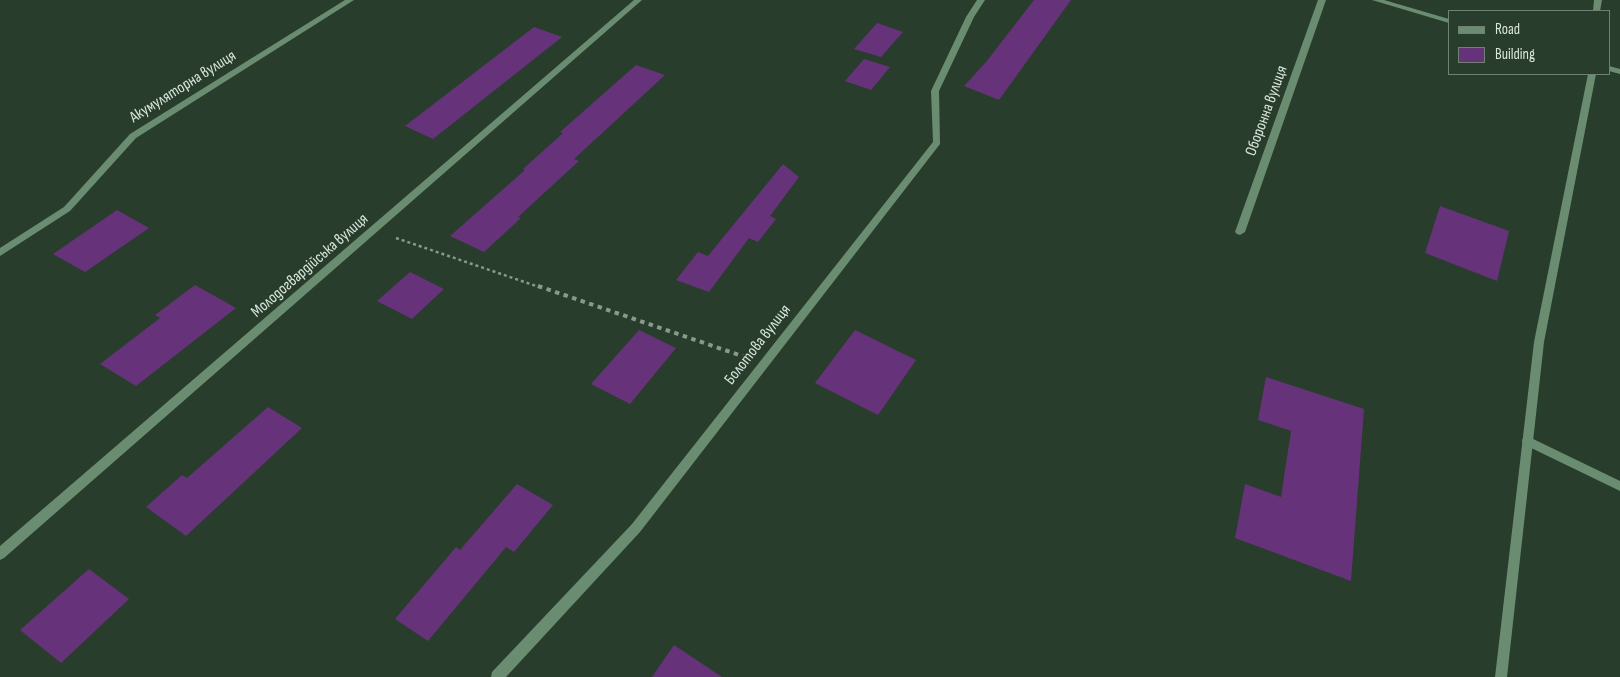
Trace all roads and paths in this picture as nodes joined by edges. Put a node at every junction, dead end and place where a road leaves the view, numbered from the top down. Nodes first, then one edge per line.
1 (350, 0) edge
2 (638, 0) edge
3 (981, 0) edge
4 (1322, 0) edge
5 (1376, 0) edge
6 (1448, 21) edge
7 (1592, 75) edge
8 (374, 230) junction
9 (1240, 232) dead end
10 (0, 253) edge
11 (763, 362) junction
12 (1527, 441) junction
13 (1620, 486) edge
14 (0, 554) edge
15 (496, 677) edge
16 (1501, 677) edge

1 - 10 street, Акумуляторна вулиця
2 - 8 street, Молодогвардійська вулиця
3 - 11 street, Болотова вулиця
4 - 9 street, Оборонна вулиця
5 - 6 street
7 - 12 street
8 - 11 path
8 - 14 street, Молодогвардійська вулиця
11 - 15 street, Болотова вулиця
12 - 13 street
12 - 16 street

